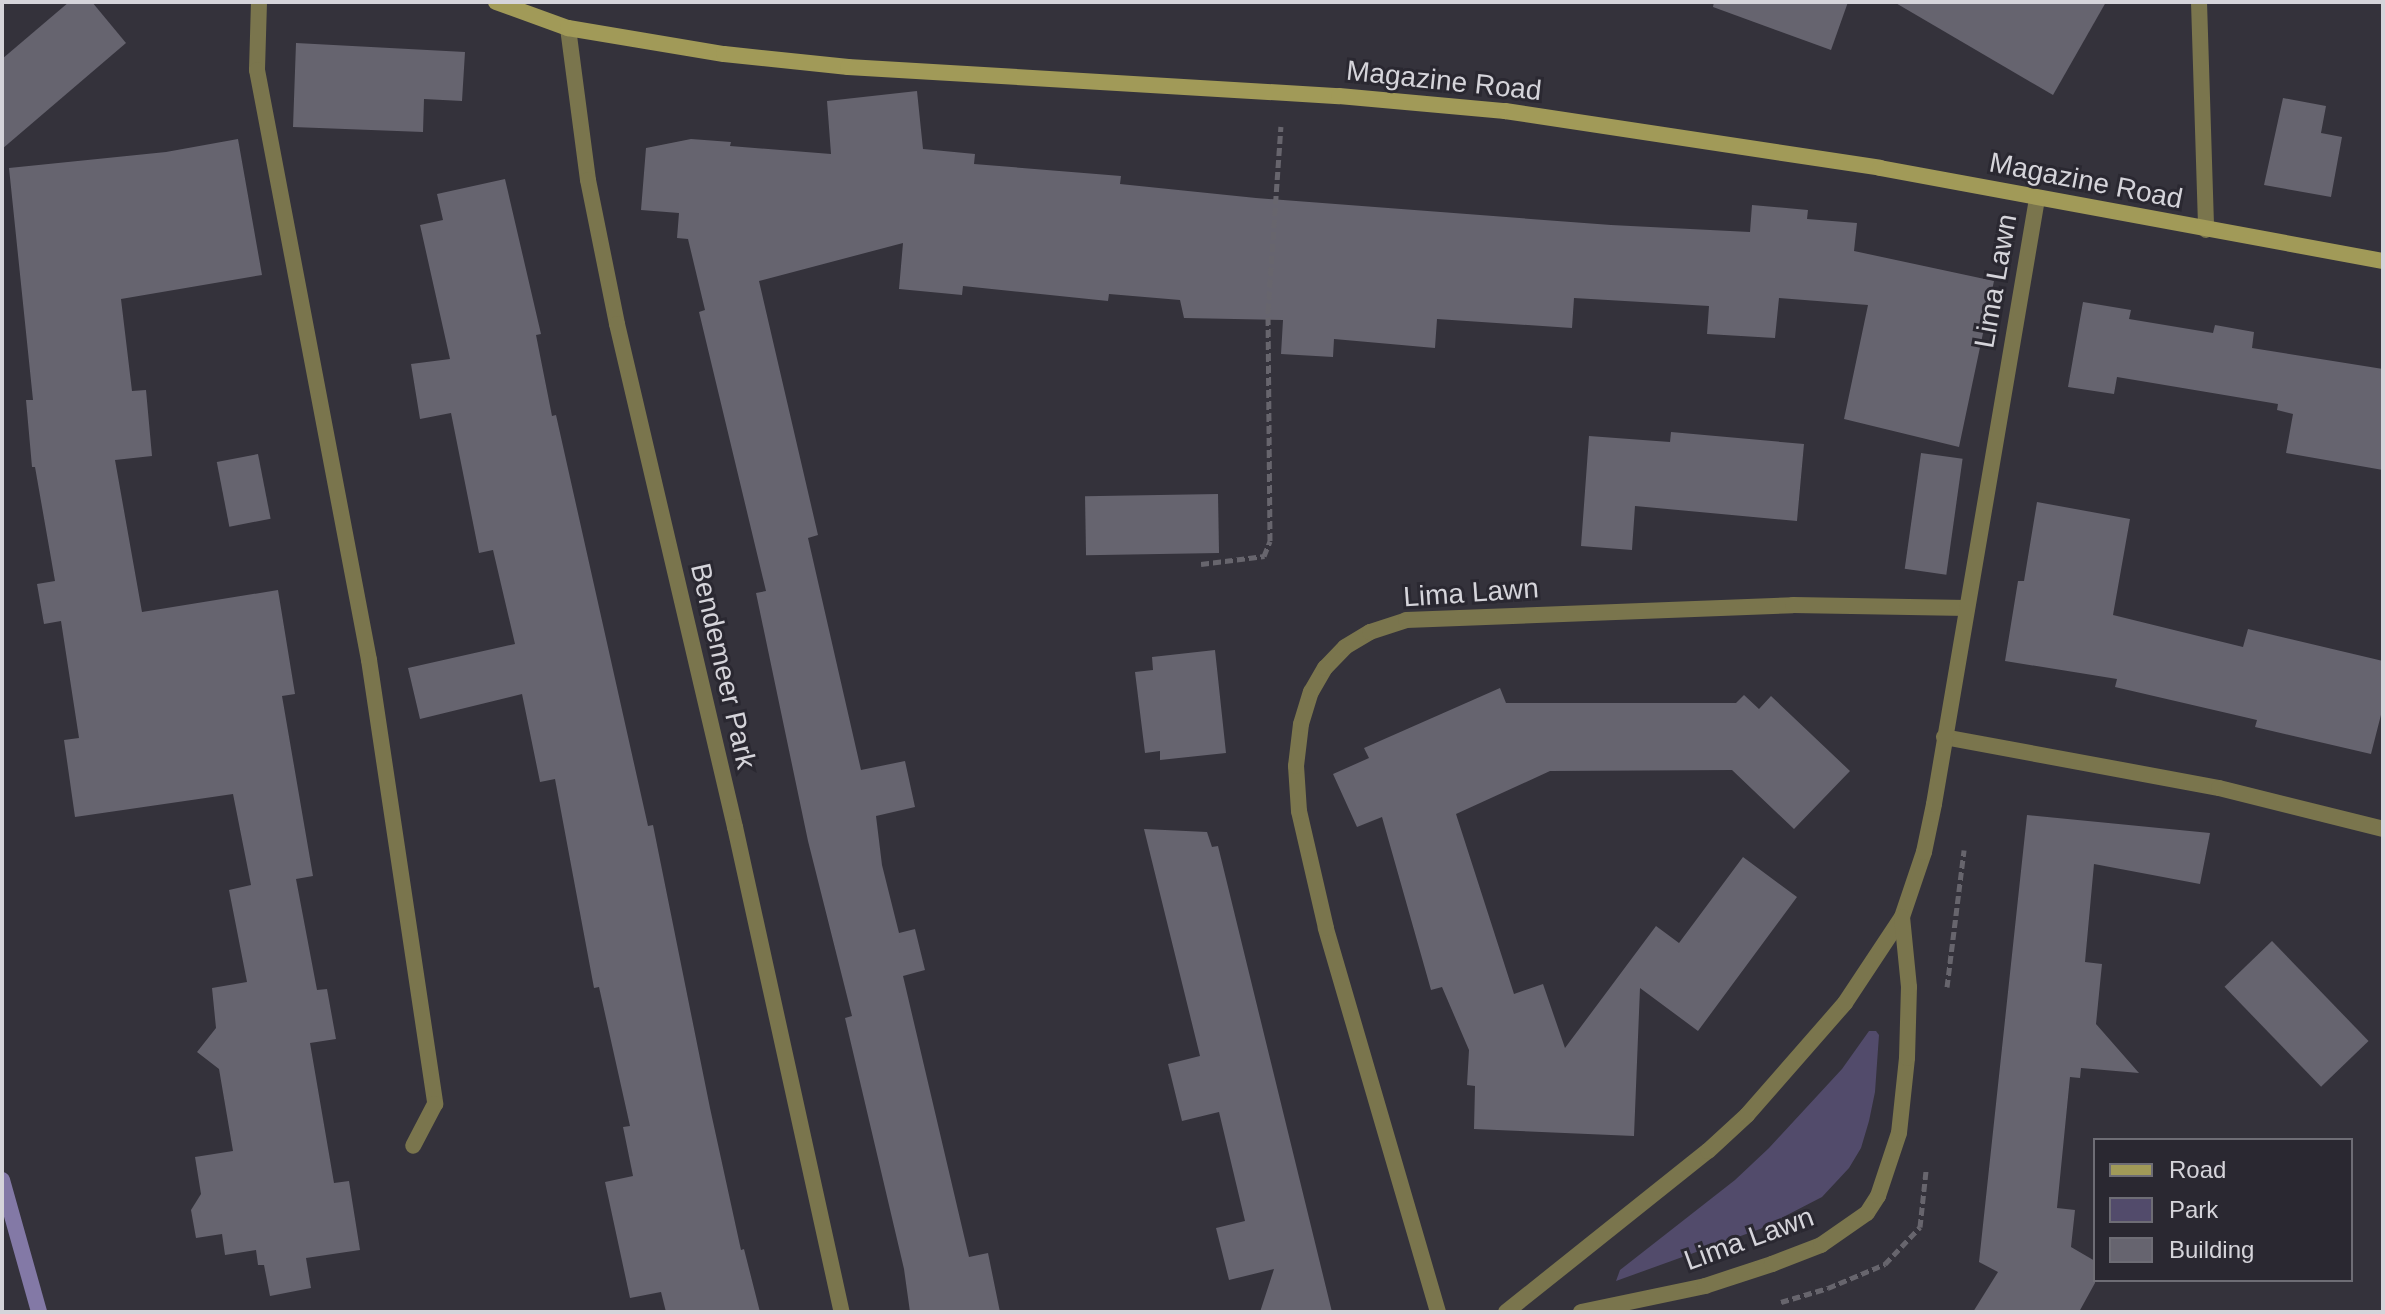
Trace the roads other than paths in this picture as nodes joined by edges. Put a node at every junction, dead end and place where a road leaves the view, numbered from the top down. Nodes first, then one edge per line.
1 (259, 2) edge
2 (496, 2) edge
3 (2199, 2) edge
4 (568, 28) junction
5 (2037, 199) junction
6 (2206, 230) junction
7 (2383, 261) edge
8 (1967, 608) junction
9 (1944, 737) junction
10 (2383, 829) edge
11 (1902, 917) junction
12 (413, 1146) dead end
13 (842, 1312) edge
14 (1438, 1312) edge
15 (1506, 1312) edge
16 (1581, 1312) edge

1 - 12 street
2 - 4 main road, Magazine Road
3 - 6 street
4 - 5 main road, Magazine Road
4 - 13 street, Bendemeer Park
5 - 6 main road, Magazine Road
5 - 8 street, Lima Lawn
6 - 7 main road, Magazine Road
8 - 9 street, Lima Lawn
8 - 14 street, Lima Lawn
9 - 10 street
9 - 11 street, Lima Lawn
11 - 15 street, Lima Lawn
11 - 16 street, Lima Lawn

